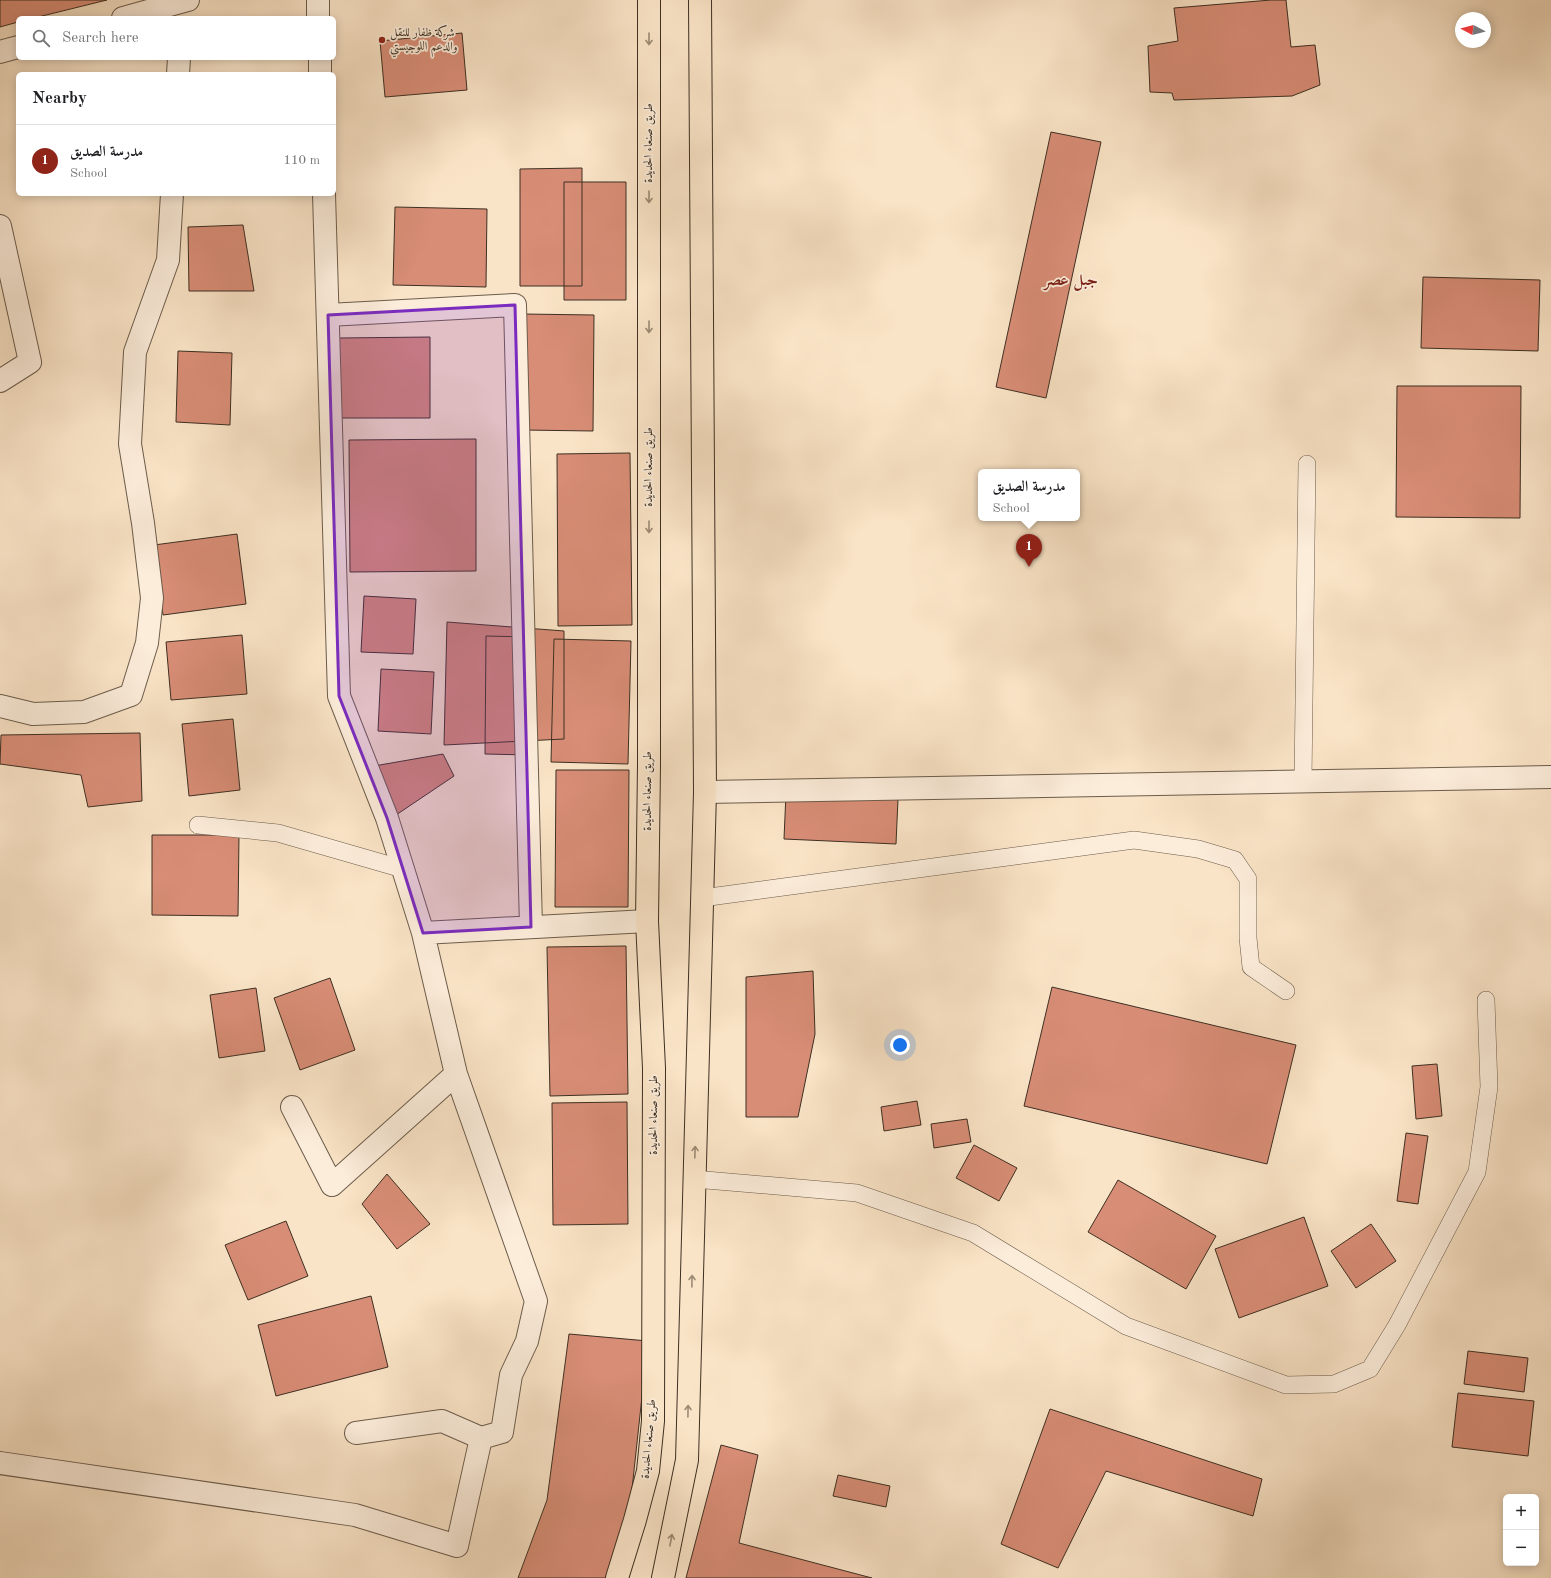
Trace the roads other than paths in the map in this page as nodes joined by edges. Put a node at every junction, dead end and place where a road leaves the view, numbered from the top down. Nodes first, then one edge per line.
1 (318, 0) edge
2 (649, 0) edge
3 (700, 0) edge
4 (183, 5) edge
5 (132, 16) edge
6 (318, 16) edge
7 (16, 48) edge
8 (0, 52) edge
9 (179, 60) edge
10 (320, 60) edge
11 (178, 72) edge
12 (320, 72) edge
13 (172, 196) edge
14 (324, 196) edge
15 (0, 226) edge
16 (328, 315) junction
17 (0, 381) edge
18 (1307, 464) dead end
19 (0, 706) edge
20 (1551, 777) edge
21 (1303, 781) junction
22 (705, 792) junction
23 (198, 825) dead end
24 (403, 870) junction
25 (702, 898) junction
26 (647, 922) junction
27 (531, 927) junction
28 (423, 933) junction
29 (1286, 991) dead end
30 (1486, 1000) dead end
31 (456, 1074) junction
32 (292, 1107) dead end
33 (694, 1179) junction
34 (356, 1433) dead end
35 (481, 1438) junction
36 (0, 1463) edge
37 (617, 1578) edge
38 (663, 1578) edge

1 - 6 street
2 -> 26 main road, طريق صنعاء الحديدة
3 - 22 main road
4 - 5 street
7 - 8 street
9 - 11 street
10 - 12 street
13 - 19 street
14 - 16 street
15 - 17 street
16 - 24 street
16 - 27 street
18 - 21 lane
20 - 21 street
21 - 22 street
22 - 25 main road
23 - 24 lane
24 - 28 street
25 - 29 lane
33 -> 25 main road
26 - 27 street
26 - 37 main road, طريق صنعاء الحديدة
27 - 28 street
28 - 31 street
30 - 33 lane
31 - 32 street
31 - 35 street
38 -> 33 main road
34 - 35 street
35 - 36 street

